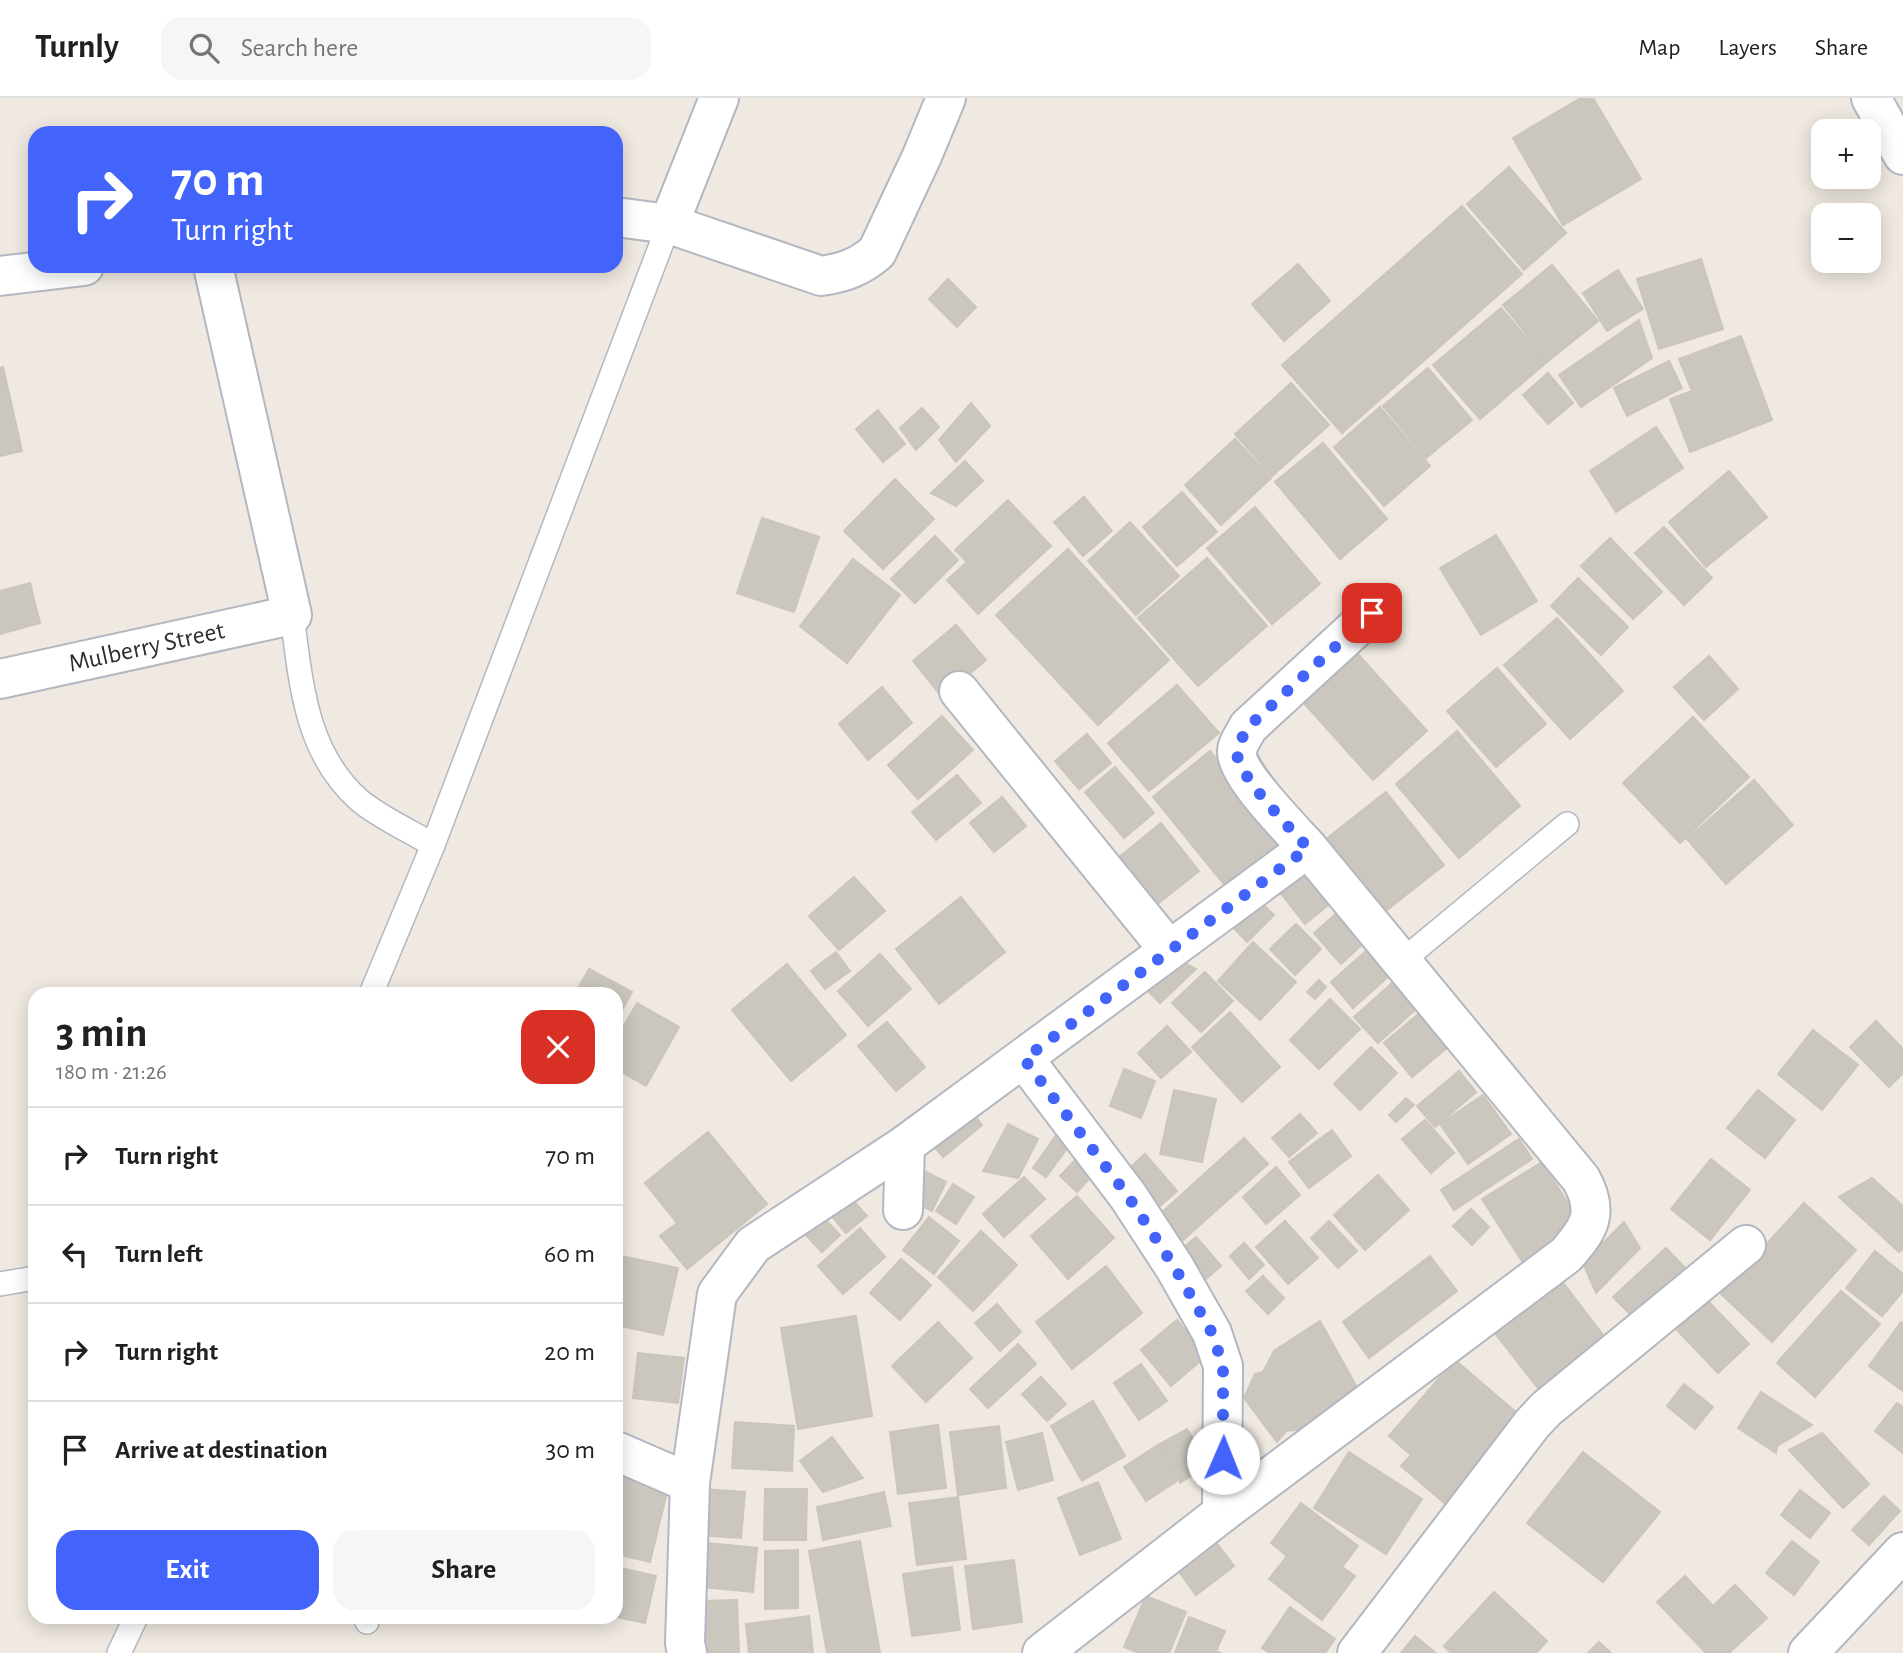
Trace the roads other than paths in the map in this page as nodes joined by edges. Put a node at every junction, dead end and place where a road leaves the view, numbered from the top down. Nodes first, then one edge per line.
1 (719, 98) edge
2 (946, 98) edge
3 (1871, 98) edge
4 (1903, 155) edge
5 (623, 218) edge
6 (669, 224) junction
7 (28, 273) edge
8 (215, 273) edge
9 (0, 276) edge
10 (1372, 613) dead end
11 (292, 615) junction
12 (0, 679) edge
13 (959, 691) dead end
14 (1567, 824) dead end
15 (433, 845) junction
16 (1308, 848) junction
17 (1169, 950) junction
18 (1402, 961) junction
19 (374, 987) edge
20 (1024, 1059) junction
21 (905, 1145) junction
22 (904, 1210) dead end
23 (1746, 1245) dead end
24 (28, 1279) edge
25 (0, 1284) edge
26 (623, 1454) edge
27 (690, 1483) junction
28 (1222, 1513) junction
29 (1903, 1552) edge
30 (133, 1624) edge
31 (119, 1653) edge
32 (687, 1653) edge
33 (1042, 1653) edge
34 (1357, 1653) edge
35 (1808, 1653) edge

1 - 6 street
2 - 6 street
3 - 4 street
5 - 6 street
6 - 15 lane
7 - 9 street
8 - 11 street
10 - 16 street
11 - 12 street, Mulberry Street
11 - 15 lane
13 - 17 street
14 - 18 lane
15 - 19 lane
16 - 17 street
16 - 18 street
17 - 20 street
18 - 28 street
20 - 21 street
20 - 28 street
21 - 22 street
21 - 27 street
23 - 34 street
24 - 25 lane
26 - 27 street
27 - 32 street
28 - 33 street
29 - 35 street
30 - 31 lane

